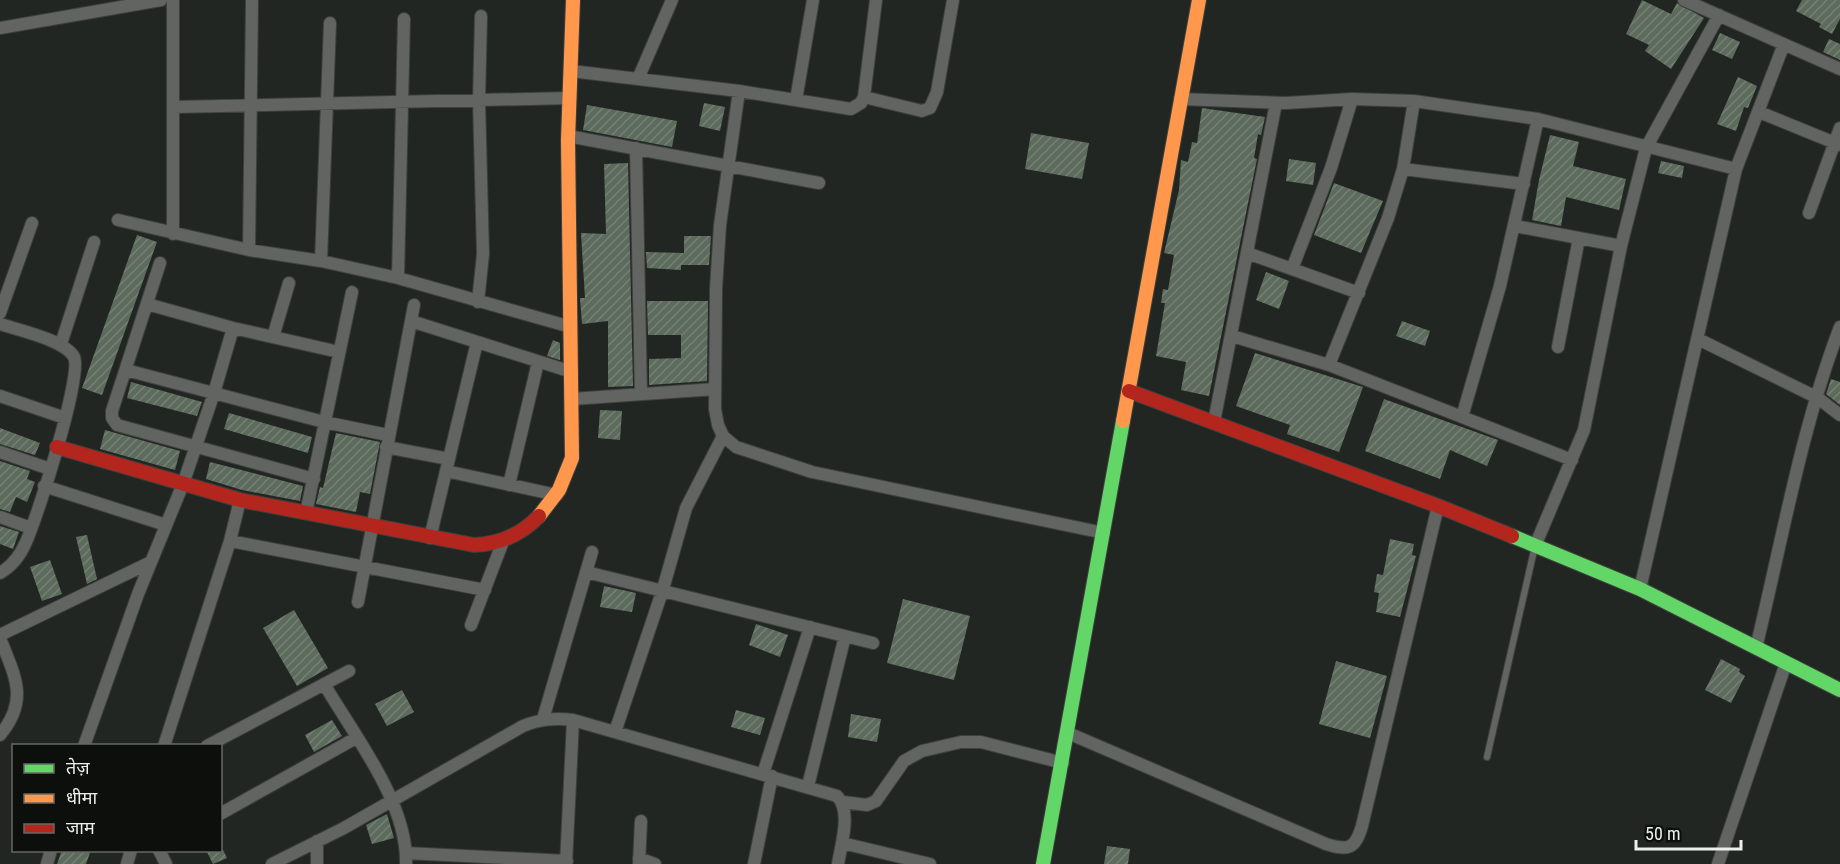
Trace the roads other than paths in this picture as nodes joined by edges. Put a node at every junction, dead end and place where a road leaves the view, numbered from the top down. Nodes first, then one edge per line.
1 (161, 0) edge
2 (174, 0) edge
3 (252, 0) edge
4 (573, 0) edge
5 (672, 0) edge
6 (813, 0) edge
7 (876, 0) edge
8 (953, 0) edge
9 (1199, 0) edge
10 (1684, 0) edge
11 (1719, 15) junction
12 (481, 16) dead end
13 (404, 19) dead end
14 (330, 22) dead end
15 (0, 28) edge
16 (1784, 44) junction
17 (1840, 69) edge
18 (571, 71) junction
19 (638, 79) junction
20 (739, 92) junction
21 (864, 97) junction
22 (570, 98) junction
23 (1180, 99) junction
24 (1352, 99) junction
25 (796, 100) junction
26 (479, 101) junction
27 (1414, 101) junction
28 (404, 103) junction
29 (1276, 103) junction
30 (328, 104) junction
31 (253, 105) junction
32 (174, 107) junction
33 (1759, 112) junction
34 (1538, 119) junction
35 (1840, 128) edge
36 (568, 136) junction
37 (1837, 144) edge
38 (636, 148) junction
39 (1646, 148) junction
40 (729, 164) junction
41 (1403, 169) junction
42 (1736, 169) junction
43 (819, 183) dead end
44 (1524, 184) junction
45 (1809, 213) dead end
46 (118, 220) dead end
47 (32, 223) dead end
48 (1515, 226) junction
49 (173, 234) junction
50 (1579, 238) junction
51 (94, 242) dead end
52 (1621, 246) junction
53 (249, 250) junction
54 (1247, 253) junction
55 (321, 261) junction
56 (160, 263) dead end
57 (1292, 269) junction
58 (398, 278) junction
59 (290, 282) dead end
60 (352, 292) dead end
61 (1359, 293) junction
62 (478, 302) junction
63 (147, 304) junction
64 (414, 305) dead end
65 (0, 313) edge
66 (411, 321) junction
67 (0, 324) edge
68 (571, 327) junction
69 (1840, 327) edge
70 (232, 328) junction
71 (1232, 336) junction
72 (273, 337) junction
73 (1698, 339) junction
74 (477, 342) junction
75 (61, 344) junction
76 (1558, 347) dead end
77 (339, 352) junction
78 (538, 362) junction
79 (1329, 365) junction
80 (126, 370) junction
81 (572, 372) junction
82 (716, 388) junction
83 (1130, 391) junction
84 (214, 393) junction
85 (641, 394) junction
86 (0, 396) edge
87 (1818, 398) junction
88 (572, 399) junction
89 (1840, 415) edge
90 (1462, 417) junction
91 (64, 418) junction
92 (324, 422) junction
93 (1214, 422) junction
94 (723, 436) junction
95 (387, 441) junction
96 (57, 447) junction
97 (196, 448) junction
98 (0, 452) edge
99 (1572, 460) junction
100 (448, 465) junction
101 (50, 470) junction
102 (314, 479) junction
103 (183, 483) junction
104 (509, 485) junction
105 (44, 486) junction
106 (557, 495) junction
107 (240, 500) junction
108 (1438, 506) junction
109 (306, 513) junction
110 (0, 517) edge
111 (166, 525) junction
112 (372, 525) junction
113 (31, 528) junction
114 (1104, 533) junction
115 (430, 538) junction
116 (230, 541) junction
117 (502, 544) junction
118 (1535, 546) junction
119 (592, 552) dead end
120 (152, 561) junction
121 (364, 567) junction
122 (586, 572) junction
123 (0, 573) edge
124 (663, 589) junction
125 (1641, 589) junction
126 (485, 590) junction
127 (358, 602) dead end
128 (471, 625) dead end
129 (810, 627) junction
130 (0, 636) edge
131 (845, 636) junction
132 (873, 643) dead end
133 (1756, 648) junction
134 (1786, 663) junction
135 (350, 671) dead end
136 (324, 684) junction
137 (1840, 690) edge
138 (543, 718) junction
139 (573, 720) junction
140 (615, 732) junction
141 (1068, 733) junction
142 (0, 735) edge
143 (356, 738) junction
144 (85, 744) edge
145 (165, 744) edge
146 (211, 744) edge
147 (1487, 757) dead end
148 (1063, 763) junction
149 (768, 775) junction
150 (808, 786) junction
151 (392, 800) junction
152 (843, 802) junction
153 (222, 813) edge
154 (641, 821) dead end
155 (317, 841) junction
156 (842, 843) junction
157 (406, 859) edge
158 (484, 860) edge
159 (639, 861) edge
160 (566, 863) edge
161 (272, 864) edge
162 (317, 864) edge
163 (656, 864) edge
164 (754, 864) edge
165 (837, 864) edge
166 (930, 864) edge
167 (1043, 864) edge
168 (1718, 864) edge

1 - 15 street
2 - 32 street
3 - 31 street
4 - 18 street
5 - 19 street
6 - 25 street
7 - 21 street
8 - 21 street
9 - 23 street
10 - 11 street
11 - 16 street
11 - 39 street
12 - 26 street
13 - 28 street
14 - 30 street
16 - 17 street
16 - 33 street
18 - 19 street
18 - 22 street
19 - 20 street
20 - 25 street
20 - 40 street
21 - 25 street
22 - 26 street
22 - 36 street
23 - 29 street
23 - 83 street
24 - 27 street
24 - 29 street
24 - 57 street
26 - 28 street
26 - 62 street
27 - 34 street
27 - 41 street
28 - 30 street
28 - 58 street
29 - 54 street
30 - 31 street
30 - 55 street
31 - 32 street
31 - 53 street
32 - 49 street
33 - 37 street
33 - 42 street
34 - 39 street
34 - 44 street
35 - 37 street
36 - 38 street
36 - 68 street
37 - 45 street
38 - 40 street
38 - 85 street
39 - 42 street
39 - 52 street
40 - 43 street
40 - 82 street
41 - 44 street
41 - 61 street
42 - 73 street
44 - 48 street
46 - 49 street
47 - 65 street
48 - 50 street
48 - 90 street
49 - 53 street
50 - 52 street
50 - 76 street
51 - 75 street
52 - 99 street
53 - 55 street
54 - 57 street
54 - 71 street
55 - 58 street
56 - 63 street
57 - 61 street
58 - 62 street
59 - 72 street
60 - 77 street
61 - 79 street
62 - 68 street
63 - 70 street
63 - 80 street
64 - 66 street
66 - 74 street
66 - 95 street
67 - 75 street
68 - 81 street
69 - 87 street
70 - 72 street
70 - 84 street
71 - 79 street
71 - 93 street
72 - 77 street
73 - 87 street
73 - 125 street
74 - 78 street
74 - 100 street
75 - 91 street
77 - 92 street
78 - 81 street
78 - 104 street
79 - 90 street
80 - 84 street
80 - 97 street
81 - 88 street
82 - 85 street
82 - 94 street
83 - 93 street
83 - 114 street
84 - 92 street
84 - 97 street
85 - 88 street
86 - 91 street
87 - 89 street
87 - 133 street
88 - 106 street
90 - 99 street
91 - 96 street
92 - 95 street
92 - 102 street
93 - 108 street
94 - 114 street
94 - 124 street
95 - 100 street
95 - 112 street
96 - 101 street
96 - 103 street
97 - 102 street
97 - 103 street
98 - 101 street
99 - 118 street
100 - 104 street
100 - 115 street
101 - 105 street
102 - 109 street
103 - 107 street
103 - 111 street
104 - 106 street
105 - 111 street
105 - 113 street
106 - 117 street
107 - 109 street
107 - 116 street
108 - 118 street
108 - 141 street
109 - 112 street
110 - 113 street
111 - 120 street
112 - 115 street
112 - 121 street
113 - 123 street
114 - 141 street
115 - 117 street
116 - 121 street
116 - 145 street
117 - 126 street
118 - 125 street
118 - 147 lane
119 - 122 street
120 - 130 street
120 - 144 street
121 - 126 street
121 - 127 street
122 - 124 street
122 - 138 street
124 - 129 street
124 - 140 street
125 - 133 street
126 - 128 street
129 - 131 street
129 - 149 street
130 - 142 street
131 - 132 street
131 - 150 street
133 - 134 street
134 - 137 street
134 - 168 street
135 - 136 street
136 - 143 street
136 - 146 street
138 - 139 street
138 - 151 street
139 - 140 street
139 - 160 street
140 - 149 street
141 - 148 street
143 - 151 street
143 - 153 street
148 - 152 street
148 - 167 street
149 - 150 street
149 - 164 street
150 - 152 street
151 - 155 street
151 - 157 street
152 - 156 street
154 - 159 street
155 - 161 street
155 - 162 street
156 - 165 street
156 - 166 street
157 - 158 street
158 - 160 street
159 - 163 street

